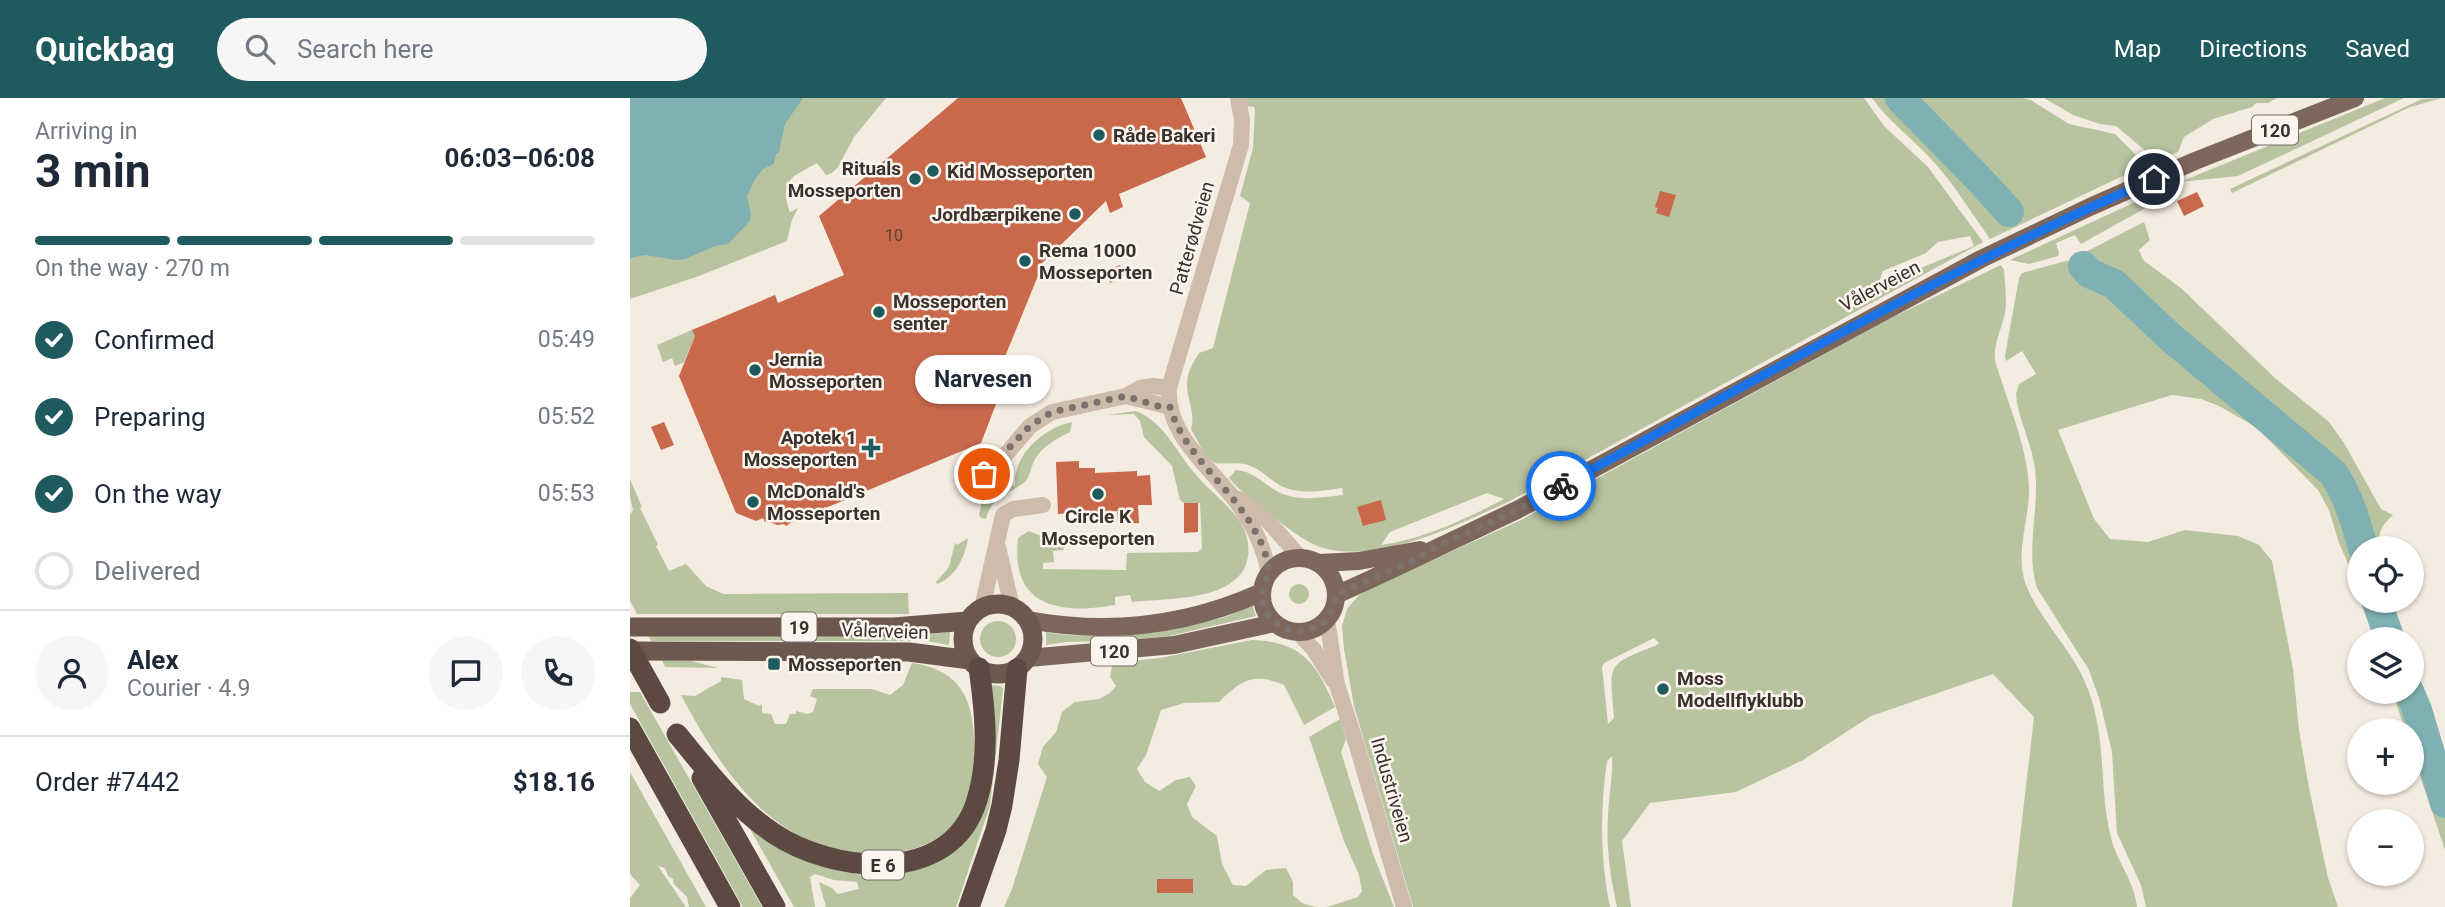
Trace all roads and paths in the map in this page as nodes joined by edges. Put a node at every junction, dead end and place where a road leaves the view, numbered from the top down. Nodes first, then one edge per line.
1 (1238, 98) edge
2 (2355, 98) edge
3 (1169, 388) junction
4 (1126, 396) junction
5 (1170, 407) junction
6 (984, 474) dead end
7 (1229, 493) junction
8 (1043, 505) dead end
9 (997, 545) junction
10 (1440, 545) junction
11 (1300, 557) junction
12 (1319, 563) junction
13 (1269, 573) junction
14 (1262, 592) junction
15 (1336, 595) junction
16 (1012, 607) junction
17 (975, 614) junction
18 (1327, 619) junction
19 (1028, 620) junction
20 (1275, 623) junction
21 (630, 626) edge
22 (1298, 632) junction
23 (630, 650) edge
24 (1022, 663) junction
25 (975, 664) junction
26 (1337, 685) junction
27 (630, 728) edge
28 (677, 734) junction
29 (730, 907) edge
30 (775, 907) edge
31 (969, 907) edge
32 (1404, 907) edge

1 - 3 street, Patterødveien
2 - 10 main road, Vålerveien / 120
3 - 4 street
3 - 5 street, Patterødveien
4 - 5 street
4 - 6 street
5 - 7 street, Patterødveien
7 - 11 street, Patterødveien
7 - 13 street, Patterødveien
8 - 9 street
9 - 16 street
9 - 17 street
10 - 12 main road, Vålerveien / 120
10 - 15 main road, Vålerveien / 120
11 - 12 main road, 120
11 - 13 main road
12 - 15 main road
13 - 14 main road
14 - 19 main road, 120
14 - 20 main road
15 - 18 main road
16 - 17 highway, 19
16 - 19 highway
17 - 21 highway, Vålerveien / 19
17 - 25 highway
18 - 22 main road
18 - 26 street, Industriveien
19 - 24 highway
20 - 22 main road
20 - 24 main road, 120
22 - 26 street, Industriveien
23 - 25 highway, Vålerveien / 19
23 - 28 highway, E 6, bridge
24 - 25 highway, 19
24 - 31 highway
25 - 28 highway, E 6
26 - 32 street, Industriveien
27 - 29 highway
28 - 30 highway, E 6

